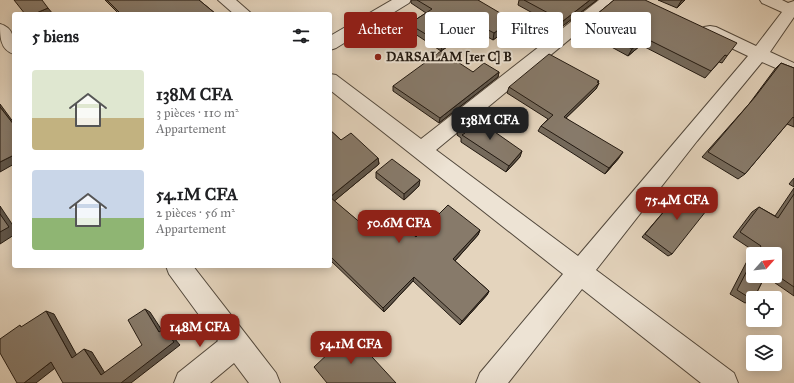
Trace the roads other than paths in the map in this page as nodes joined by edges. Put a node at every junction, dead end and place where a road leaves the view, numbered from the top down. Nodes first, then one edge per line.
1 (226, 0) edge
2 (403, 0) edge
3 (609, 0) edge
4 (768, 0) edge
5 (793, 9) edge
6 (241, 12) edge
7 (697, 25) edge
8 (0, 30) edge
9 (332, 43) edge
10 (12, 45) edge
11 (759, 54) junction
12 (794, 70) edge
13 (332, 82) edge
14 (422, 150) junction
15 (179, 268) edge
16 (580, 272) junction
17 (236, 344) junction
18 (188, 383) edge
19 (266, 383) edge
20 (490, 383) edge
21 (724, 383) edge

1 - 6 street
2 - 9 street
3 - 14 street
4 - 5 street
5 - 11 street
7 - 11 street
8 - 10 street
11 - 12 street
11 - 16 street
13 - 14 street
14 - 16 street
15 - 17 street
16 - 20 street
16 - 21 street
17 - 18 street
17 - 19 street

